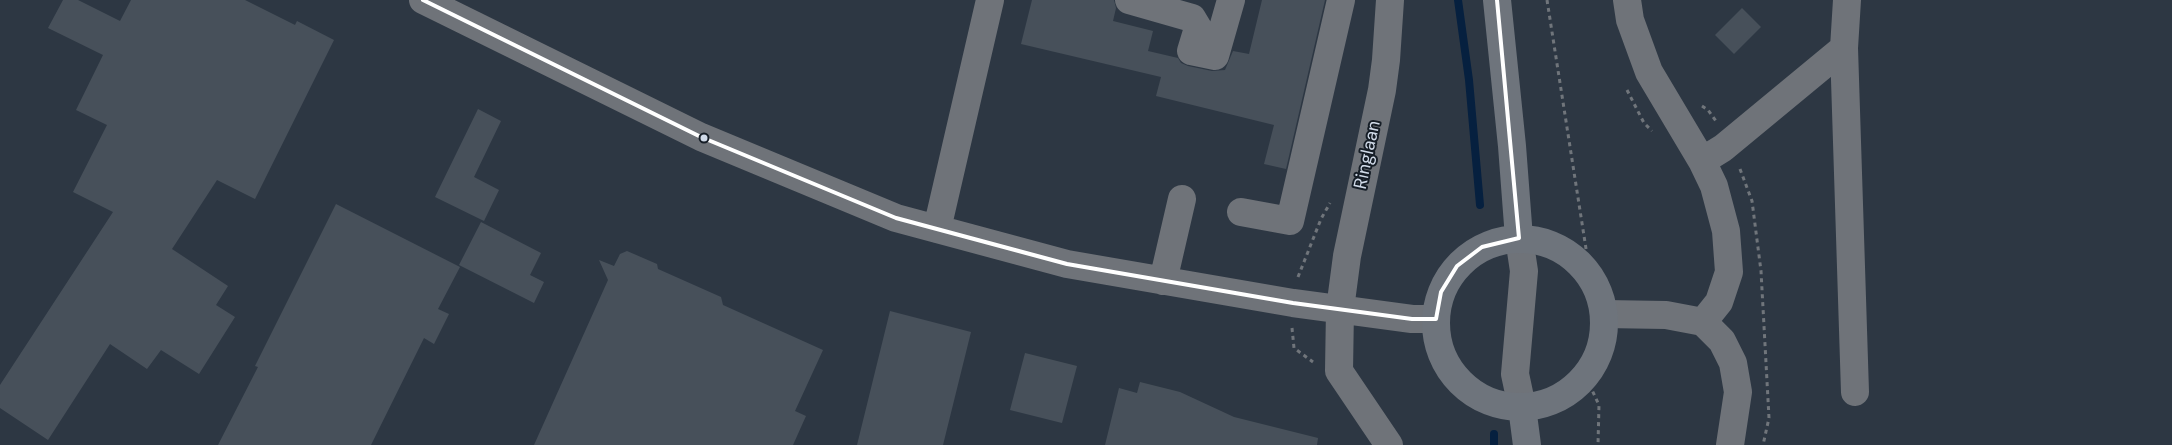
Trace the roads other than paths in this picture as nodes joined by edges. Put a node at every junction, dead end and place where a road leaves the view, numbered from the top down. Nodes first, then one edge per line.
1 (423, 0) edge
2 (990, 0) edge
3 (1129, 0) edge
4 (1231, 0) edge
5 (1341, 0) edge
6 (1390, 0) edge
7 (1497, 0) edge
8 (1626, 0) edge
9 (1848, 0) edge
10 (1844, 48) junction
11 (1702, 161) junction
12 (1182, 198) dead end
13 (1241, 212) dead end
14 (936, 229) junction
15 (1519, 238) junction
16 (1163, 281) junction
17 (1340, 309) junction
18 (1604, 314) junction
19 (1436, 320) junction
20 (1703, 322) junction
21 (1855, 392) dead end
22 (1522, 408) junction
23 (1389, 445) edge
24 (1527, 445) edge
25 (1730, 445) edge

1 - 14 street
2 - 14 street
3 - 4 street
5 - 13 street
6 - 17 street, Ringlaan
7 - 15 main road
8 - 11 street
9 - 10 street
10 - 11 street
10 - 21 street
11 - 20 street
12 - 16 street
14 - 16 street
15 - 18 main road
15 - 19 main road
15 - 22 street
16 - 17 street
17 - 19 street
17 - 23 street, Ringlaan
18 - 20 street
18 - 22 main road
19 - 22 main road
20 - 25 street
22 - 24 main road

